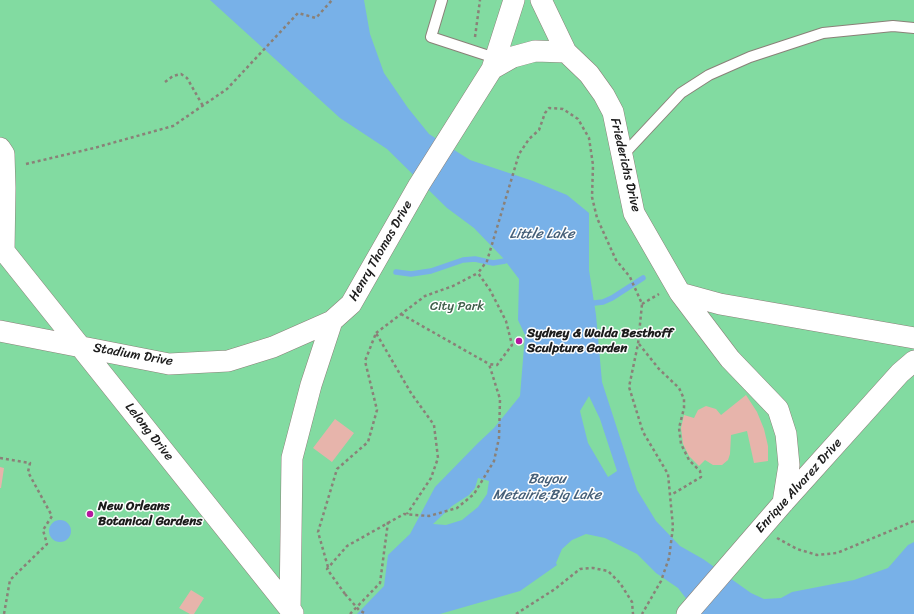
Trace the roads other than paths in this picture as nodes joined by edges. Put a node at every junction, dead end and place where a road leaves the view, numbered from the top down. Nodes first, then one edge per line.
1 (442, 0) edge
2 (514, 0) edge
3 (541, 0) edge
4 (914, 28) edge
5 (566, 52) junction
6 (494, 63) junction
7 (0, 148) edge
8 (623, 155) junction
9 (2, 250) edge
10 (680, 293) junction
11 (332, 321) junction
12 (0, 331) edge
13 (914, 338) edge
14 (82, 346) junction
15 (914, 361) edge
16 (783, 503) junction
17 (287, 613) edge
18 (687, 614) edge

1 - 6 lane
2 - 6 street, Henry Thomas Drive
3 - 5 street, Friederichs Drive
4 - 8 lane
5 - 6 street
5 - 8 street, Friederichs Drive
6 - 11 street, Henry Thomas Drive
7 - 9 street
8 - 10 street, Friederichs Drive
9 - 14 street, Lelong Drive
10 - 13 street
10 - 16 street, Friederichs Drive
11 - 14 street, Stadium Drive
11 - 17 street
12 - 14 street, Stadium Drive
14 - 17 street, Lelong Drive
15 - 16 street, Enrique Alvarez Drive
16 - 18 street, Enrique Alvarez Drive

